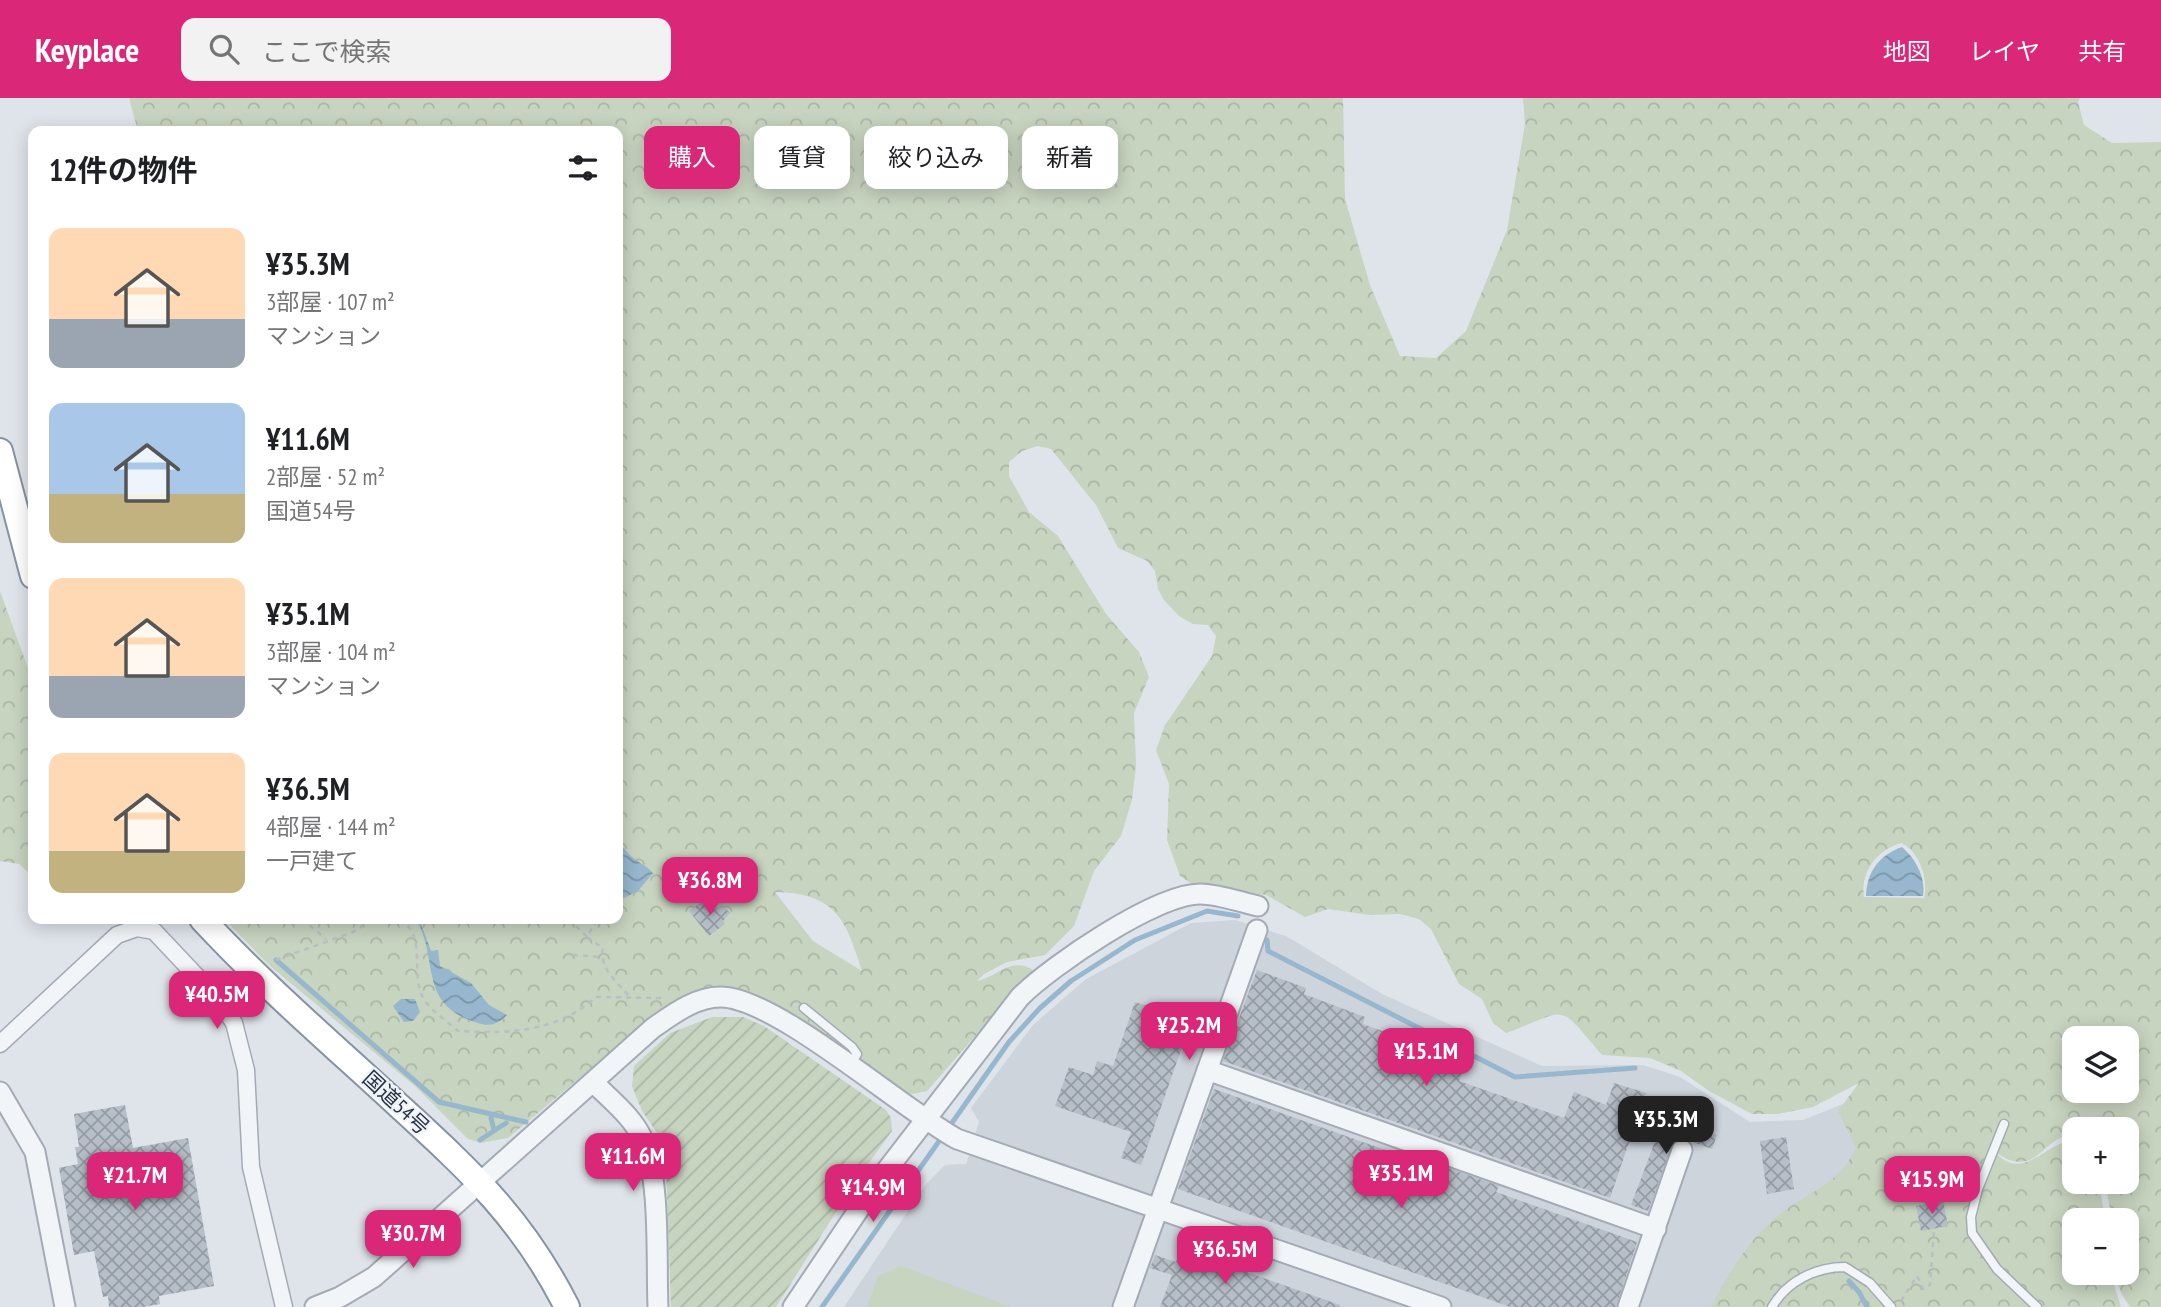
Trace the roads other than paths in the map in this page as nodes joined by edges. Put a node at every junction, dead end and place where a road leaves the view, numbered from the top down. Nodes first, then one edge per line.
1 (0, 451) edge
2 (28, 557) edge
3 (1258, 906) dead end
4 (207, 924) edge
5 (1257, 930) dead end
6 (804, 1008) dead end
7 (0, 1044) edge
8 (849, 1068) junction
9 (1207, 1070) junction
10 (593, 1082) junction
11 (0, 1092) edge
12 (926, 1121) junction
13 (2004, 1124) dead end
14 (1682, 1150) dead end
15 (482, 1182) junction
16 (1158, 1209) junction
17 (1656, 1229) junction
18 (65, 1307) edge
19 (284, 1307) edge
20 (315, 1307) edge
21 (567, 1307) edge
22 (658, 1307) edge
23 (793, 1307) edge
24 (1123, 1307) edge
25 (1441, 1307) edge
26 (1628, 1307) edge
27 (1772, 1307) edge
28 (1891, 1307) edge
29 (2037, 1307) edge

1 - 2 highway
3 - 12 street
4 - 15 highway, 国道54号
5 - 9 street
6 - 8 lane
7 - 19 street
8 - 10 street
8 - 12 street
9 - 16 street
9 - 17 street
10 - 15 street
10 - 22 street
11 - 18 street
12 - 16 street
12 - 23 street
13 - 29 lane
14 - 17 street
15 - 20 street
15 - 21 highway, 国道54号
16 - 24 street
16 - 25 street
17 - 26 street
27 - 28 lane

